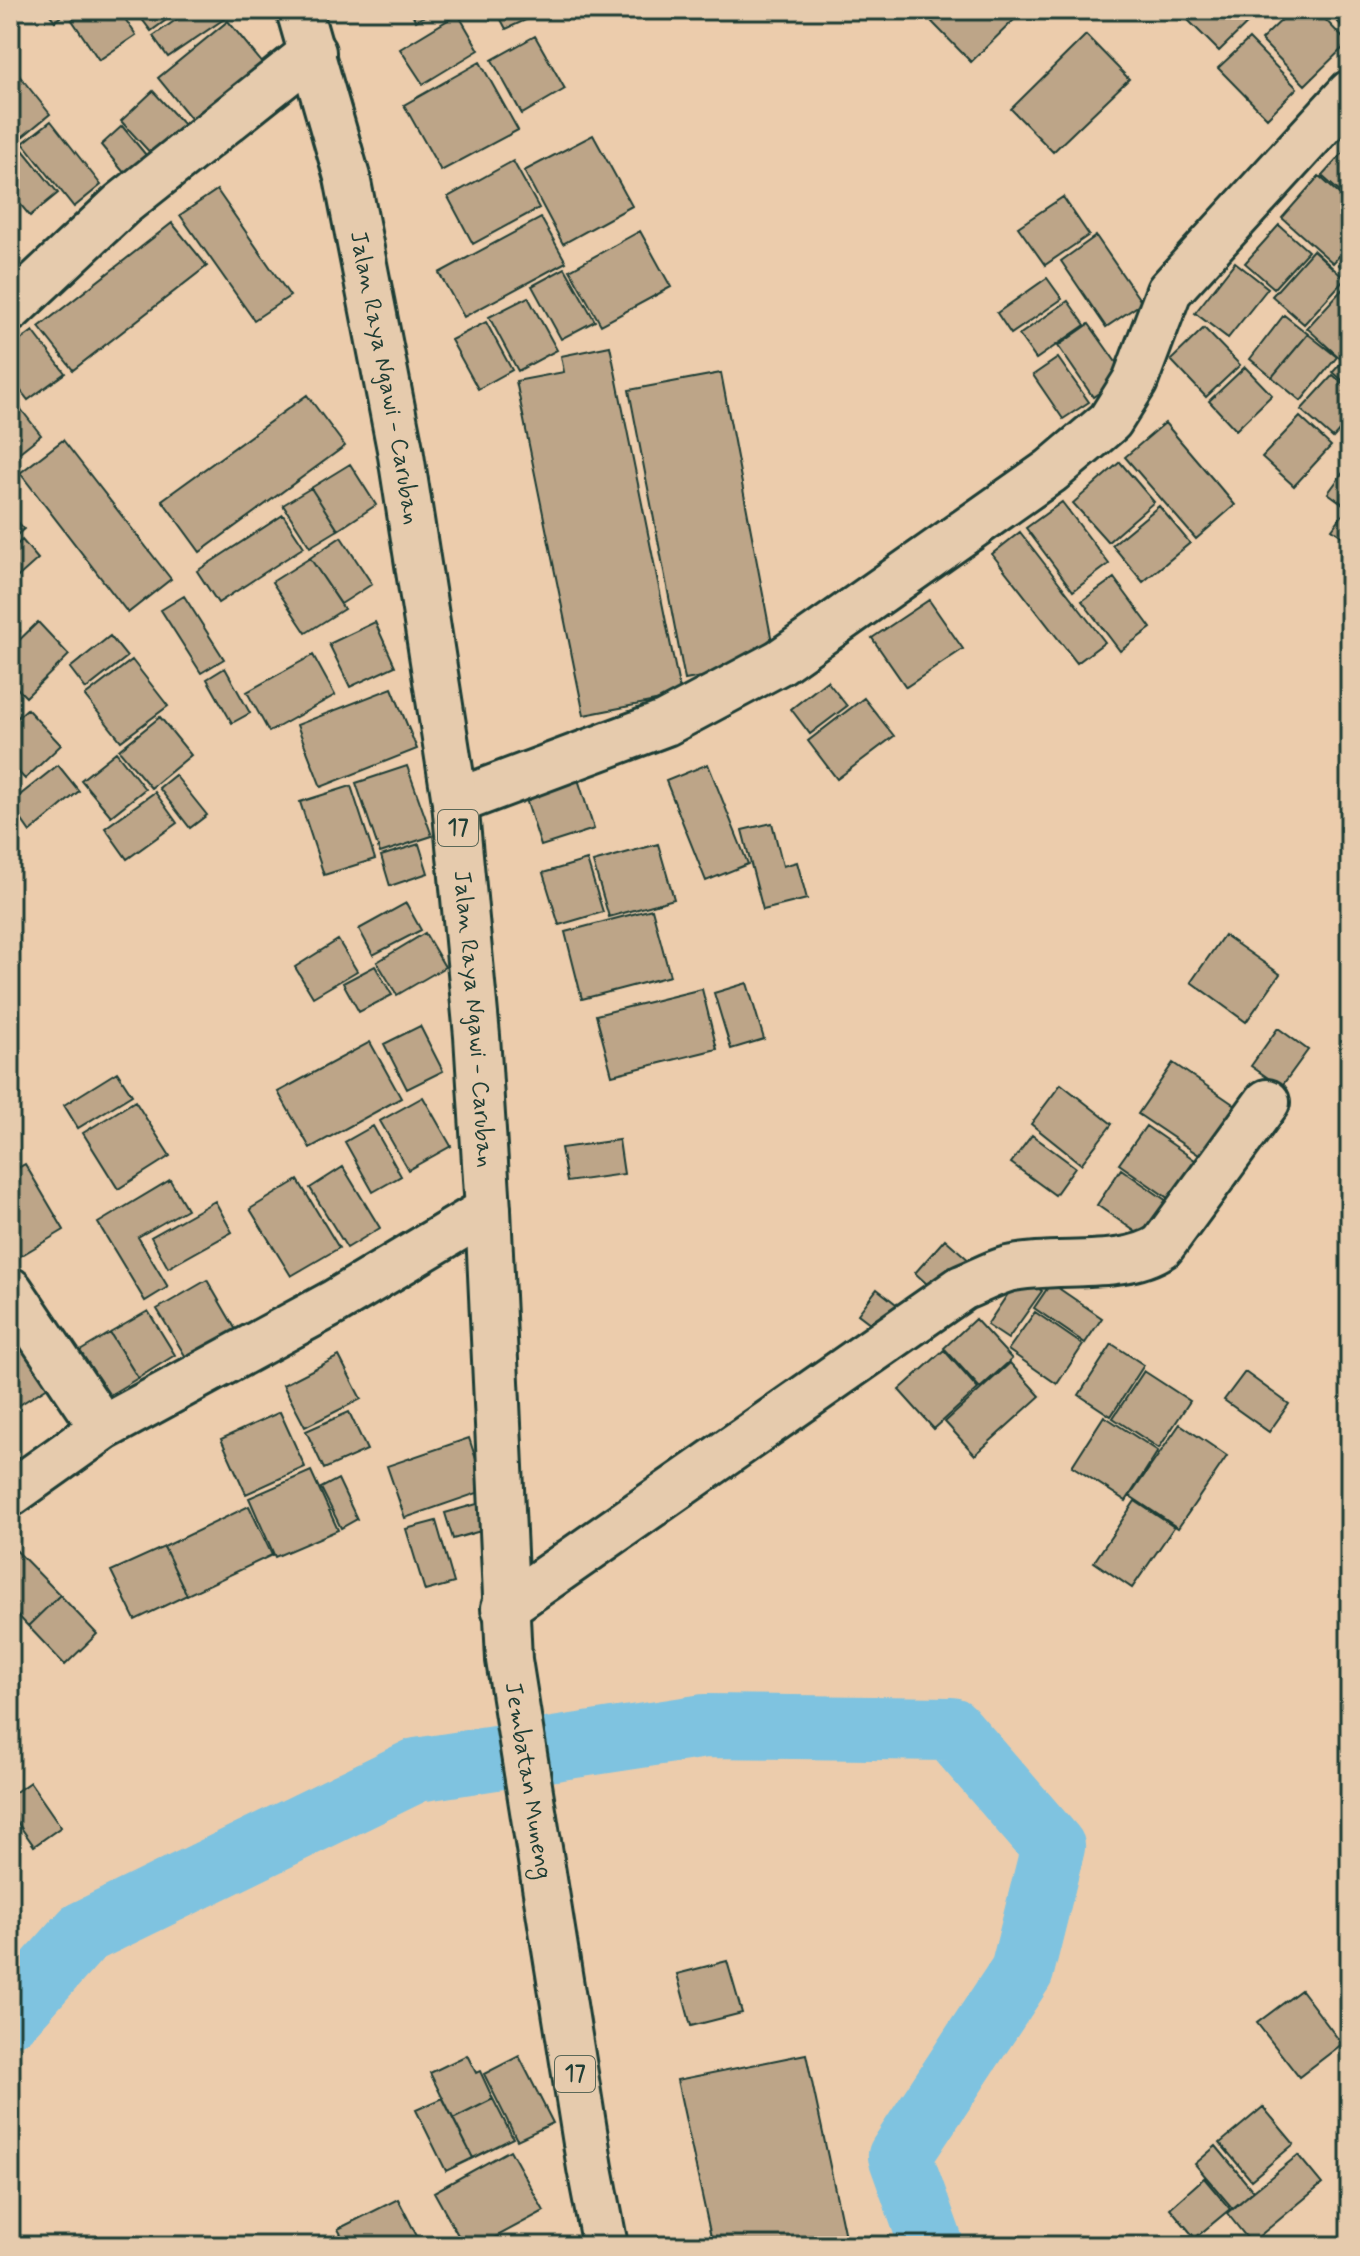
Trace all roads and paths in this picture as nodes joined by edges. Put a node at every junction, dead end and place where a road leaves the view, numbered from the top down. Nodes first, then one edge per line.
1 (299, 10) edge
2 (313, 52) junction
3 (1350, 93) edge
4 (10, 309) edge
5 (455, 802) junction
6 (1267, 1102) dead end
7 (488, 1210) junction
8 (10, 1290) edge
9 (103, 1428) junction
10 (10, 1494) edge
11 (504, 1608) junction
12 (509, 1660) joint
13 (605, 2246) edge

1 - 2 main road, Jalan Raya Ngawi - Caruban / 17
2 - 4 main road
2 - 5 main road, Jalan Raya Ngawi - Caruban / 17
3 - 5 main road
5 - 7 main road, Jalan Raya Ngawi - Caruban / 17
6 - 11 main road
7 - 9 main road
7 - 11 main road, Jalan Raya Ngawi - Caruban / 17
8 - 9 main road
9 - 10 main road
11 - 12 main road, Jalan Raya Ngawi - Caruban / 17
12 - 13 main road, Jembatan Muneng / 17

